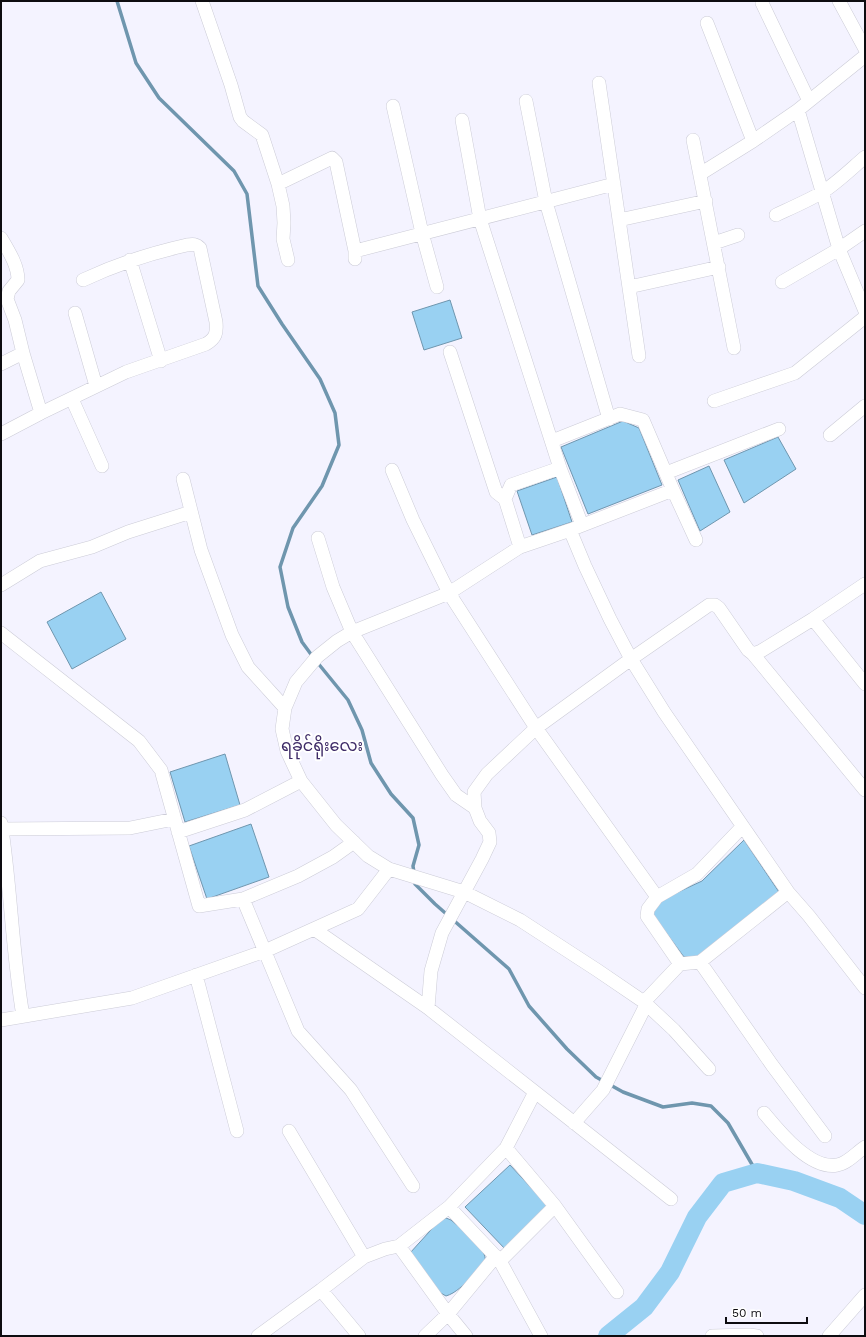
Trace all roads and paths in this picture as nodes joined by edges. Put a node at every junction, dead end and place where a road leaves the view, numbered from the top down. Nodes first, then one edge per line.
1 (202, 1) edge
2 (839, 1) edge
3 (762, 3) dead end
4 (708, 23) dead end
5 (865, 49) edge
6 (865, 56) edge
7 (599, 83) dead end
8 (526, 101) dead end
9 (809, 101) junction
10 (392, 106) dead end
11 (798, 110) junction
12 (462, 120) dead end
13 (694, 140) dead end
14 (753, 142) junction
15 (865, 157) edge
16 (700, 174) junction
17 (278, 184) junction
18 (614, 184) junction
19 (822, 192) junction
20 (706, 201) junction
21 (546, 202) junction
22 (776, 215) dead end
23 (480, 218) junction
24 (619, 220) junction
25 (865, 231) edge
26 (422, 233) junction
27 (738, 235) dead end
28 (1, 238) edge
29 (714, 243) junction
30 (839, 249) junction
31 (130, 260) junction
32 (288, 260) dead end
33 (719, 268) junction
34 (83, 280) dead end
35 (782, 282) dead end
36 (437, 287) dead end
37 (629, 287) junction
38 (865, 311) edge
39 (75, 313) dead end
40 (865, 316) edge
41 (734, 348) dead end
42 (450, 352) dead end
43 (23, 353) junction
44 (639, 356) dead end
45 (161, 361) junction
46 (1, 364) edge
47 (96, 386) junction
48 (72, 399) junction
49 (714, 400) dead end
50 (865, 406) edge
51 (41, 413) junction
52 (609, 419) junction
53 (779, 429) dead end
54 (1, 434) edge
55 (830, 435) dead end
56 (552, 441) junction
57 (102, 466) dead end
58 (560, 468) junction
59 (392, 470) dead end
60 (666, 473) junction
61 (182, 480) dead end
62 (673, 490) junction
63 (505, 499) junction
64 (191, 512) junction
65 (582, 525) junction
66 (570, 530) junction
67 (318, 538) dead end
68 (696, 540) dead end
69 (520, 547) junction
70 (1, 585) edge
71 (864, 588) edge
72 (449, 593) junction
73 (813, 619) junction
74 (352, 632) junction
75 (1, 633) edge
76 (753, 654) junction
77 (631, 659) junction
78 (865, 684) edge
79 (285, 708) junction
80 (536, 728) junction
81 (301, 781) junction
82 (865, 790) edge
83 (475, 808) junction
84 (174, 819) junction
85 (1, 827) edge
86 (742, 827) junction
87 (178, 832) junction
88 (354, 842) junction
89 (388, 869) junction
90 (464, 892) junction
91 (788, 892) junction
92 (657, 897) junction
93 (243, 899) junction
94 (314, 929) junction
95 (264, 951) junction
96 (700, 962) junction
97 (680, 964) junction
98 (196, 975) junction
99 (865, 988) edge
100 (645, 1003) junction
101 (428, 1008) junction
102 (23, 1016) junction
103 (1, 1020) edge
104 (709, 1069) dead end
105 (535, 1092) junction
106 (764, 1113) dead end
107 (574, 1123) junction
108 (237, 1131) dead end
109 (289, 1131) dead end
110 (825, 1136) dead end
111 (865, 1146) edge
112 (506, 1148) junction
113 (413, 1186) dead end
114 (671, 1199) dead end
115 (555, 1206) junction
116 (449, 1207) junction
117 (399, 1246) junction
118 (364, 1257) junction
119 (498, 1258) junction
120 (321, 1290) junction
121 (617, 1292) dead end
122 (865, 1295) edge
123 (448, 1314) junction
124 (258, 1336) edge
125 (359, 1336) edge
126 (425, 1336) edge
127 (466, 1336) edge
128 (541, 1336) edge
129 (712, 1336) edge
130 (757, 1336) edge
131 (829, 1336) edge

1 - 17 street
2 - 5 street
3 - 9 street
4 - 14 street
6 - 9 street
7 - 18 street
8 - 21 street
9 - 11 street
10 - 26 street
11 - 14 street
11 - 19 street
12 - 23 street
13 - 16 street
14 - 16 street
15 - 19 street
16 - 20 street
17 - 26 street
17 - 32 street
18 - 21 street
18 - 24 street
19 - 22 street
19 - 30 street
20 - 24 street
20 - 29 street
21 - 23 street
21 - 52 street
23 - 26 street
23 - 56 street
24 - 37 street
25 - 30 street
26 - 36 street
27 - 29 street
28 - 43 street
29 - 33 street
30 - 35 street
30 - 38 street
31 - 34 street
31 - 45 street
31 - 45 street
33 - 37 street
33 - 41 street
37 - 44 street
39 - 47 street
40 - 49 street
42 - 63 street
43 - 46 street
43 - 51 street
45 - 47 street
47 - 48 street
48 - 51 street
48 - 57 street
50 - 55 street
51 - 54 street
52 - 56 street
52 - 60 street
53 - 60 street
56 - 58 street
58 - 63 street
58 - 65 street
59 - 72 street
60 - 62 street
61 - 64 street
62 - 65 street
62 - 68 street
63 - 69 street
64 - 70 street
64 - 79 street
65 - 66 street
66 - 69 street
66 - 77 street
67 - 74 street
69 - 72 street
71 - 73 street
72 - 74 street
72 - 80 street
73 - 76 street
73 - 78 street
74 - 79 street
74 - 83 street
75 - 84 street
76 - 77 street
76 - 82 street
77 - 80 street
77 - 86 street
79 - 81 street
80 - 83 street
80 - 92 street
81 - 87 street
81 - 88 street
83 - 90 street
84 - 85 street
84 - 87 street
85 - 102 street
86 - 91 street
86 - 92 street
87 - 93 street
88 - 89 street
88 - 93 street
89 - 90 street
89 - 94 street
90 - 100 street
90 - 101 street
91 - 96 street
91 - 99 street
92 - 97 street
93 - 95 street
94 - 95 street
94 - 101 street
95 - 98 street
95 - 113 street
96 - 97 street
96 - 110 street
97 - 100 street
98 - 102 street
98 - 108 street
100 - 104 street
100 - 107 street
101 - 105 street
102 - 103 street
105 - 107 street
105 - 112 street
106 - 111 street
107 - 114 street
109 - 118 street
112 - 115 street
112 - 116 street
115 - 119 street
115 - 121 street
116 - 117 street
116 - 119 street
117 - 118 street
117 - 123 street
118 - 120 street
119 - 123 street
119 - 128 street
120 - 124 street
120 - 125 street
122 - 131 street
123 - 126 street
123 - 127 street
129 - 130 street

